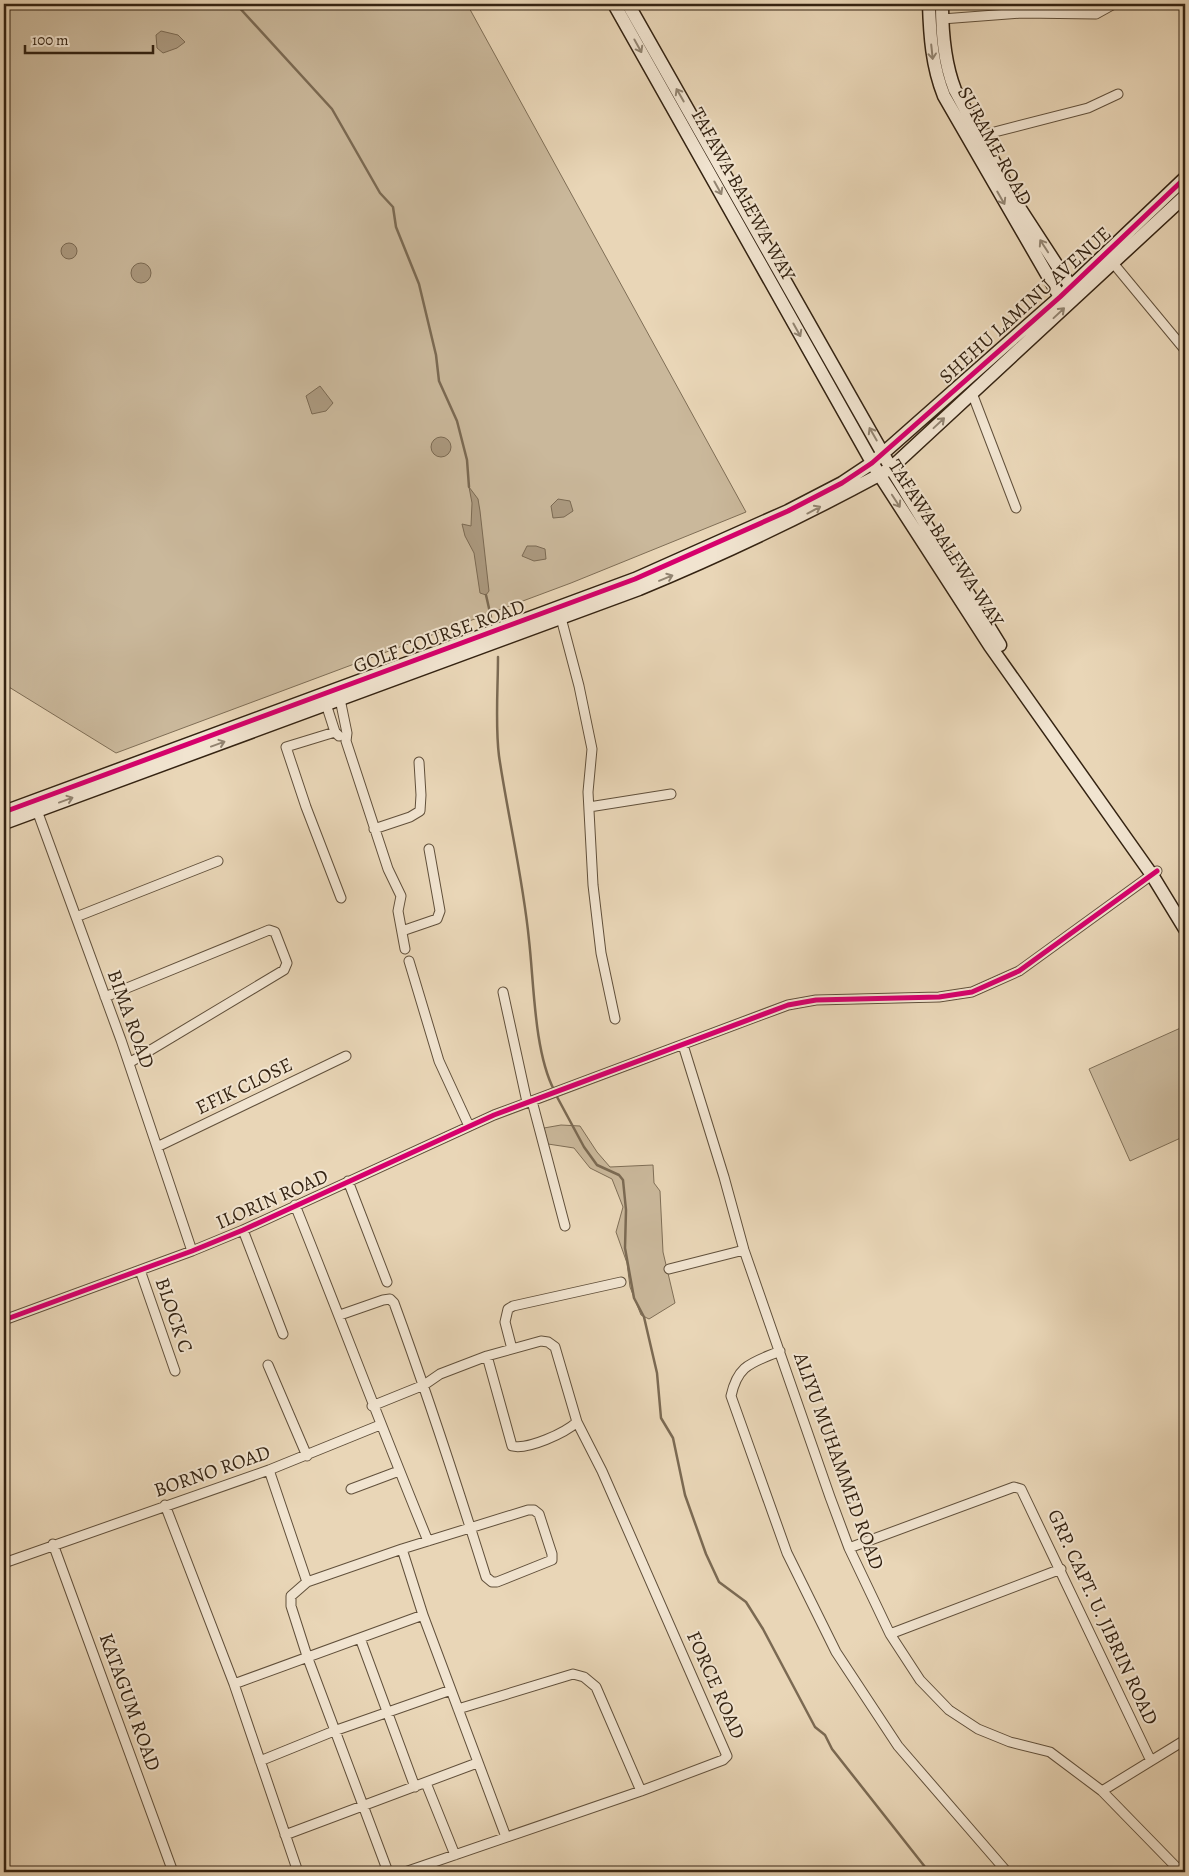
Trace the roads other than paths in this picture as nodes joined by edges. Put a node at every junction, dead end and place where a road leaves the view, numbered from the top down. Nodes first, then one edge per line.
1 (614, 4) edge
2 (628, 4) edge
3 (929, 4) edge
4 (942, 4) edge
5 (1114, 4) edge
6 (1022, 8) edge
7 (942, 19) junction
8 (1118, 94) dead end
9 (979, 136) junction
10 (1185, 178) edge
11 (1185, 196) edge
12 (1112, 264) junction
13 (1071, 286) junction
14 (1060, 297) junction
15 (1185, 350) edge
16 (972, 393) junction
17 (884, 453) junction
18 (872, 463) junction
19 (891, 468) junction
20 (880, 475) junction
21 (1016, 508) dead end
22 (637, 584) junction
23 (561, 618) junction
24 (340, 699) junction
25 (326, 704) junction
26 (335, 732) junction
27 (346, 741) junction
28 (419, 762) dead end
29 (671, 794) dead end
30 (35, 806) junction
31 (589, 807) junction
32 (4, 812) edge
33 (4, 823) edge
34 (374, 829) junction
35 (429, 849) dead end
36 (218, 861) dead end
37 (1155, 873) junction
38 (342, 898) dead end
39 (1185, 914) edge
40 (76, 917) junction
41 (1185, 929) edge
42 (402, 931) junction
43 (405, 949) dead end
44 (409, 961) dead end
45 (504, 992) dead end
46 (105, 997) junction
47 (615, 1019) dead end
48 (683, 1045) junction
49 (346, 1056) dead end
50 (129, 1063) junction
51 (530, 1102) junction
52 (469, 1126) junction
53 (157, 1147) junction
54 (348, 1181) junction
55 (295, 1205) junction
56 (565, 1226) dead end
57 (243, 1230) junction
58 (744, 1250) junction
59 (192, 1251) junction
60 (669, 1269) dead end
61 (140, 1270) junction
62 (387, 1282) dead end
63 (621, 1282) dead end
64 (340, 1315) junction
65 (4, 1320) edge
66 (283, 1334) dead end
67 (512, 1349) junction
68 (780, 1351) junction
69 (487, 1356) junction
70 (268, 1365) dead end
71 (175, 1371) dead end
72 (424, 1385) junction
73 (372, 1406) junction
74 (577, 1422) junction
75 (380, 1425) junction
76 (307, 1456) junction
77 (269, 1470) junction
78 (399, 1471) junction
79 (351, 1489) dead end
80 (165, 1505) junction
81 (471, 1529) junction
82 (428, 1541) junction
83 (53, 1544) junction
84 (849, 1548) junction
85 (402, 1549) junction
86 (4, 1563) edge
87 (1061, 1569) junction
88 (307, 1582) junction
89 (423, 1615) junction
90 (890, 1634) junction
91 (360, 1638) junction
92 (307, 1656) junction
93 (234, 1684) junction
94 (451, 1690) junction
95 (458, 1709) junction
96 (386, 1714) junction
97 (334, 1731) junction
98 (1185, 1740) edge
99 (260, 1760) junction
100 (1151, 1761) junction
101 (477, 1763) junction
102 (426, 1783) junction
103 (414, 1787) junction
104 (641, 1791) junction
105 (1102, 1791) junction
106 (362, 1806) junction
107 (285, 1835) junction
108 (506, 1837) junction
109 (455, 1855) junction
110 (174, 1872) edge
111 (298, 1872) edge
112 (388, 1872) edge
113 (405, 1872) edge
114 (1007, 1872) edge
115 (1180, 1872) edge

1 -> 18 street, TAFAWA BALEWA WAY
17 -> 2 street, TAFAWA BALEWA WAY
3 -> 14 street, SURAME ROAD
4 - 7 street, SURAME ROAD
5 - 6 street
6 - 7 street
7 - 9 street, SURAME ROAD
8 - 9 street
13 -> 9 street, SURAME ROAD
10 - 13 street, SHEHU LAMINU AVENUE
11 - 12 street, SHEHU LAMINU AVENUE
12 - 15 street
16 -> 12 street, SHEHU LAMINU AVENUE
13 - 14 street, SHEHU LAMINU AVENUE
14 - 17 street, SHEHU LAMINU AVENUE
19 -> 16 street, SHEHU LAMINU AVENUE
16 - 21 street
17 - 18 street, SHEHU LAMINU AVENUE
17 - 19 street, TAFAWA BALEWA WAY
18 - 20 street, TAFAWA BALEWA WAY
18 - 22 street, GOLF COURSE ROAD
19 - 20 street, SHEHU LAMINU AVENUE
19 - 37 street, TAFAWA BALEWA WAY
22 -> 20 street, GOLF COURSE ROAD
20 -> 37 street, TAFAWA BALEWA WAY
22 - 23 street, GOLF COURSE ROAD
22 - 30 street, GOLF COURSE ROAD
23 - 24 street, GOLF COURSE ROAD
23 - 31 street
24 - 25 street, GOLF COURSE ROAD
24 - 27 street
25 - 26 street
30 -> 25 street, GOLF COURSE ROAD
26 - 27 street
26 - 38 street
27 - 34 street
28 - 34 street
29 - 31 street
30 - 32 street, GOLF COURSE ROAD
30 - 33 street, GOLF COURSE ROAD
30 - 40 street, BIMA ROAD
31 - 47 street
34 - 42 street
35 - 42 street
36 - 40 street
37 - 39 street, TAFAWA BALEWA WAY
37 - 41 street, TAFAWA BALEWA WAY
37 - 48 street, ILORIN ROAD
40 - 46 street, BIMA ROAD
42 - 43 street
44 - 52 street
45 - 51 street
46 - 50 street, BIMA ROAD
46 - 50 street
48 - 51 street, ILORIN ROAD
48 - 58 street, ALIYU MUHAMMED ROAD
49 - 53 street, EFIK CLOSE
50 - 53 street, BIMA ROAD
51 - 52 street, ILORIN ROAD
51 - 56 street
52 - 54 street, ILORIN ROAD
53 - 59 street, BIMA ROAD
54 - 55 street, ILORIN ROAD
54 - 62 street
55 - 57 street, ILORIN ROAD
55 - 64 street
57 - 59 street, ILORIN ROAD
57 - 66 street
58 - 60 street
58 - 68 street, ALIYU MUHAMMED ROAD
59 - 61 street, ILORIN ROAD
61 - 65 street, ILORIN ROAD
61 - 71 street, BLOCK C
63 - 67 street
64 - 72 street
64 - 73 street
67 - 69 street
67 - 74 street, FORCE ROAD
68 - 84 street, ALIYU MUHAMMED ROAD
68 - 114 street
69 - 72 street
69 - 74 street
70 - 76 street
72 - 73 street
72 - 81 street
73 - 75 street
74 - 104 street, FORCE ROAD
75 - 76 street, BORNO ROAD
75 - 78 street
76 - 77 street, BORNO ROAD
77 - 80 street, BORNO ROAD
77 - 88 street
78 - 79 street
78 - 82 street
80 - 83 street, BORNO ROAD
80 - 93 street
81 - 81 street
81 - 82 street
82 - 85 street
83 - 86 street, BORNO ROAD
83 - 110 street, KATAGUM ROAD
84 - 87 street, GRP. CAPT. U. JIBRIN ROAD
84 - 90 street, ALIYU MUHAMMED ROAD
85 - 88 street
85 - 89 street
87 - 90 street
87 - 100 street, GRP. CAPT. U. JIBRIN ROAD
88 - 92 street
89 - 91 street
89 - 94 street
90 - 105 street, ALIYU MUHAMMED ROAD
91 - 92 street
91 - 96 street
92 - 93 street
92 - 97 street
93 - 99 street
94 - 95 street
94 - 96 street
95 - 101 street
95 - 104 street
96 - 97 street
96 - 103 street
97 - 99 street
97 - 106 street
98 - 100 street
99 - 107 street
100 - 105 street
101 - 102 street
101 - 108 street
102 - 103 street
102 - 109 street
103 - 106 street
104 - 108 street, FORCE ROAD
105 - 115 street, ALIYU MUHAMMED ROAD
106 - 107 street
106 - 112 street
107 - 111 street
108 - 109 street, FORCE ROAD
109 - 113 street, FORCE ROAD

